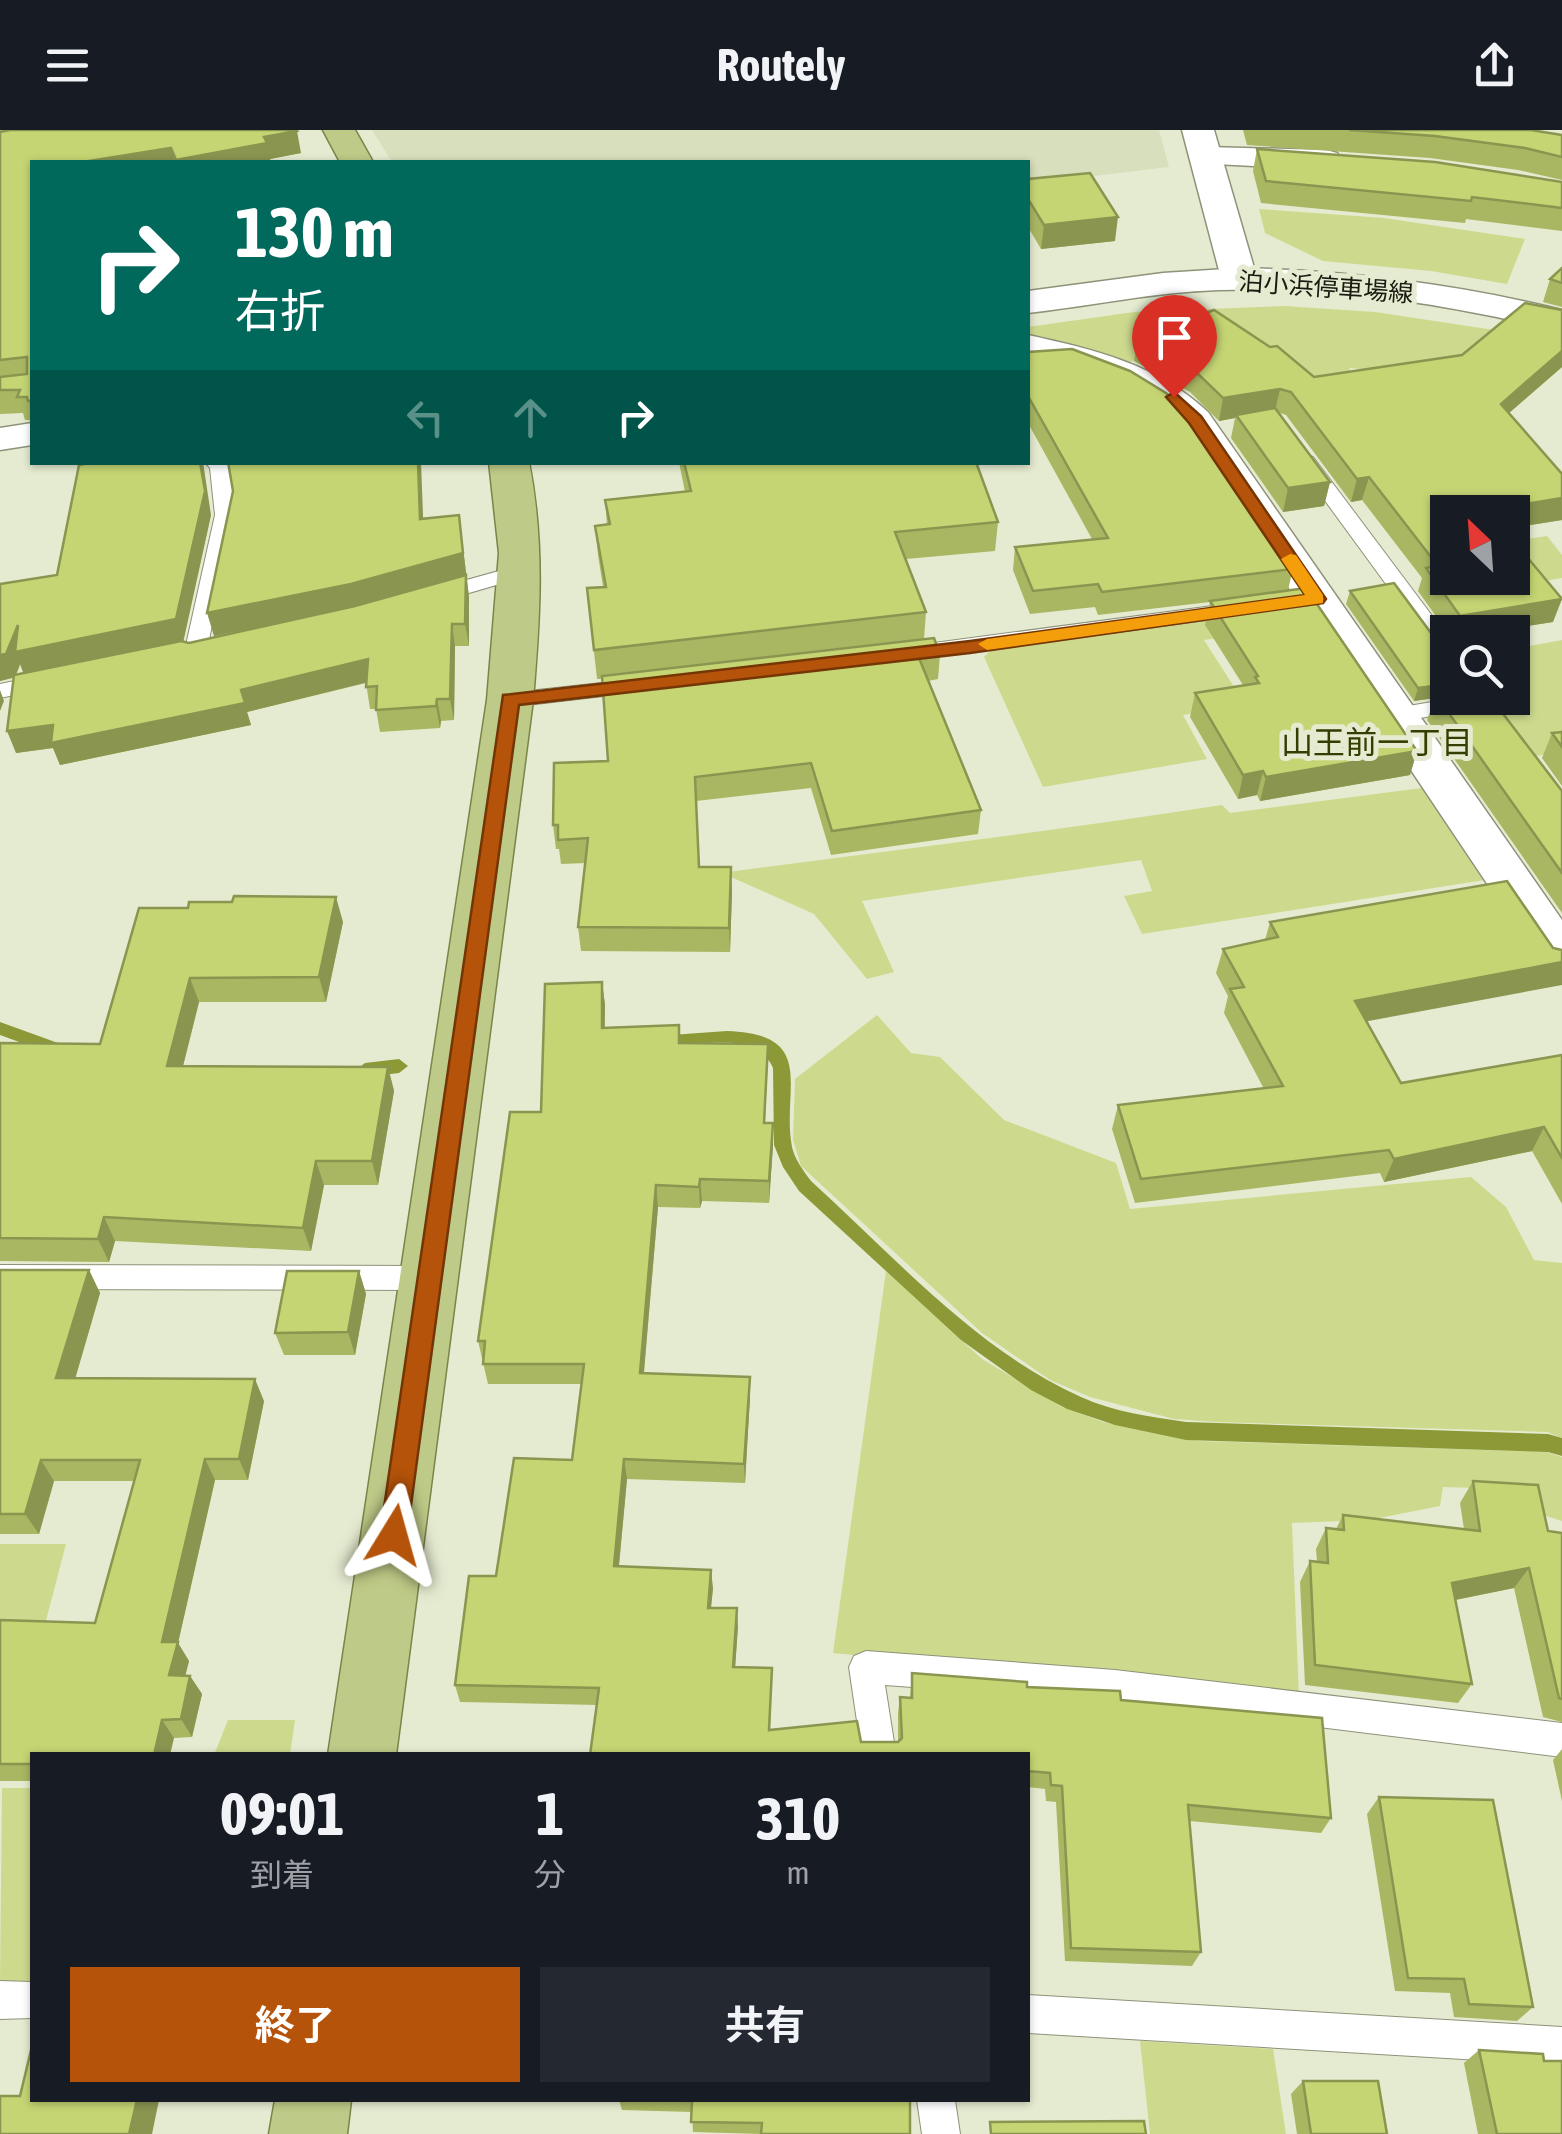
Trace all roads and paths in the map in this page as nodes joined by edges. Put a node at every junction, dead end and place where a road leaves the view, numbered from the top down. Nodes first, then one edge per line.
1 (338, 130) edge
2 (1203, 143) edge
3 (355, 160) edge
4 (1350, 162) edge
5 (1238, 278) junction
6 (1030, 302) edge
7 (1562, 321) edge
8 (1030, 346) edge
9 (30, 434) edge
10 (1288, 437) edge
11 (0, 438) edge
12 (218, 465) edge
13 (510, 465) edge
14 (524, 570) junction
15 (414, 602) edge
16 (1259, 607) edge
17 (1430, 630) edge
18 (194, 653) edge
19 (891, 656) edge
20 (78, 676) edge
21 (655, 684) edge
22 (0, 690) edge
23 (510, 700) junction
24 (1430, 711) edge
25 (1397, 715) junction
26 (1560, 950) edge
27 (0, 1277) edge
28 (430, 1278) junction
29 (1562, 1740) edge
30 (362, 1752) edge
31 (879, 1752) edge
32 (0, 2000) edge
33 (30, 2000) edge
34 (1030, 2014) edge
35 (1562, 2046) edge
36 (312, 2102) edge
37 (936, 2102) edge
38 (308, 2134) edge
39 (941, 2134) edge

1 - 3 highway
2 - 4 street
2 - 5 main road
5 - 6 main road, 泊小浜停車場線
5 - 7 main road, 泊小浜停車場線
8 - 25 street
9 - 11 street
10 - 17 lane
12 - 18 lane
13 - 14 highway
14 - 15 lane
14 - 23 highway
16 - 19 lane
20 - 22 lane
21 - 23 lane
23 - 28 highway
24 - 25 lane
25 - 26 street
27 - 28 lane
28 - 30 highway
29 - 31 lane
32 - 33 lane
34 - 35 lane
36 - 38 highway
37 - 39 lane

